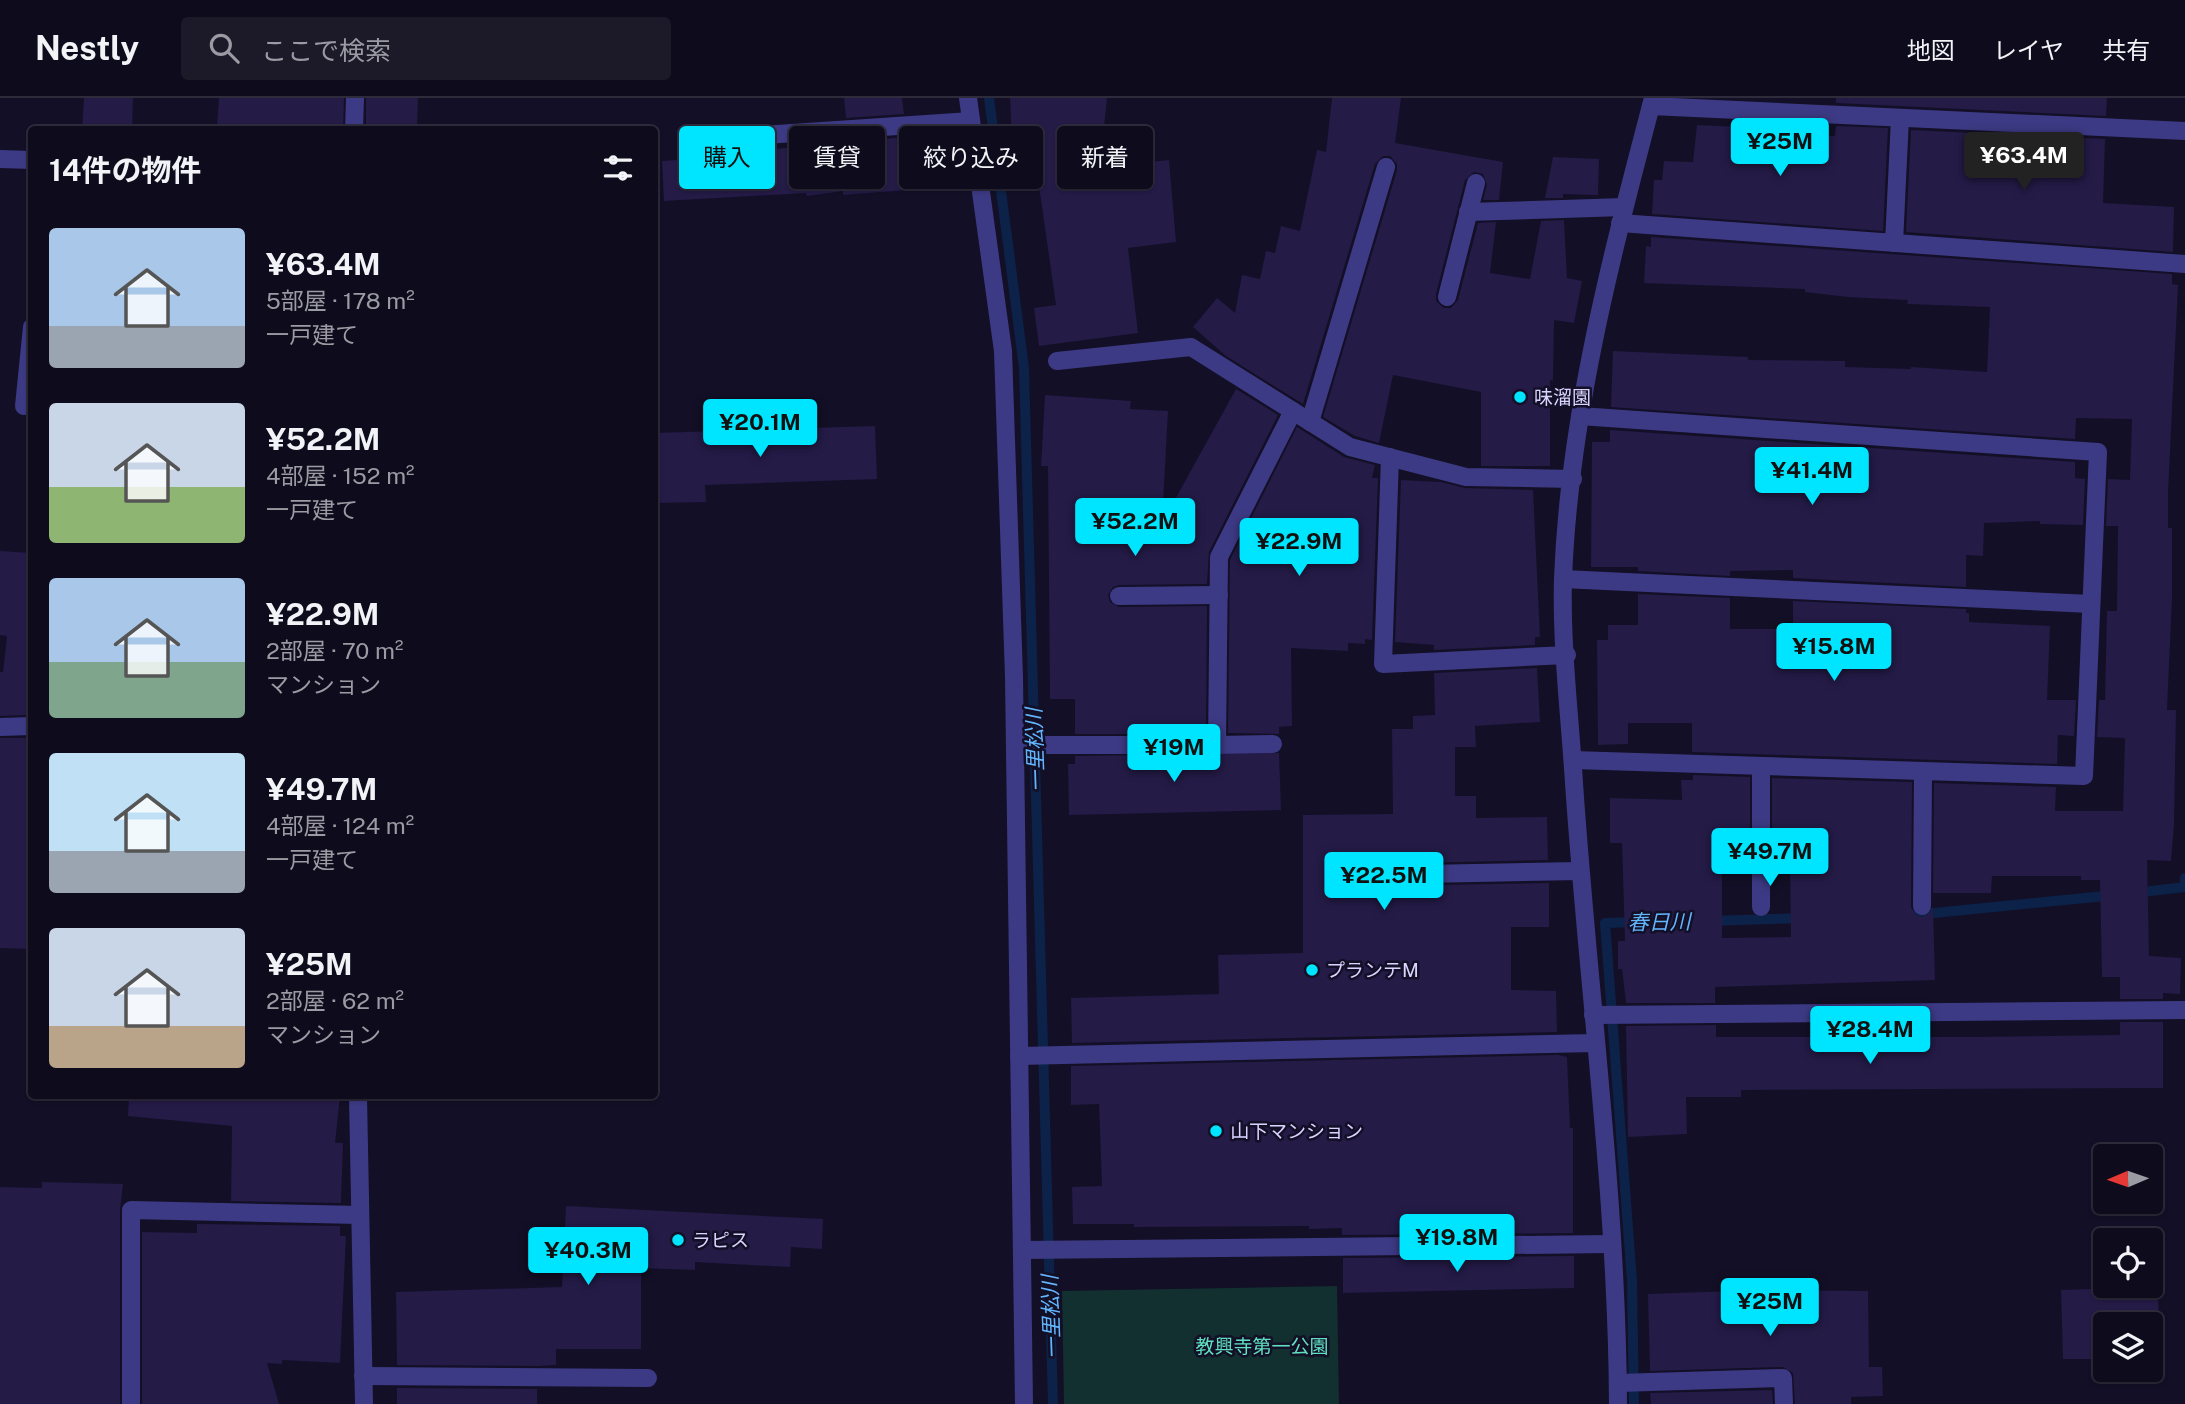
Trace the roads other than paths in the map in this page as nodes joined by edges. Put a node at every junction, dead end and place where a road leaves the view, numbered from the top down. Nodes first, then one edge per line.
1 (355, 98) edge
2 (968, 98) edge
3 (1651, 102) edge
4 (1900, 118) junction
5 (971, 121) junction
6 (354, 126) edge
7 (2185, 131) edge
8 (775, 134) edge
9 (0, 159) edge
10 (28, 160) edge
11 (1386, 167) dead end
12 (1476, 183) dead end
13 (1468, 212) junction
14 (1622, 215) junction
15 (1894, 243) junction
16 (2185, 264) edge
17 (1447, 296) dead end
18 (1057, 361) dead end
19 (28, 366) edge
20 (24, 406) dead end
21 (1293, 411) junction
22 (1580, 416) junction
23 (1310, 422) junction
24 (1390, 457) junction
25 (1573, 479) junction
26 (1563, 579) junction
27 (1219, 595) junction
28 (1119, 596) dead end
29 (2091, 604) junction
30 (1567, 655) junction
31 (28, 726) edge
32 (0, 727) edge
33 (1273, 744) dead end
34 (1030, 745) junction
35 (1217, 745) junction
36 (1573, 760) junction
37 (1761, 766) junction
38 (1923, 771) junction
39 (1580, 871) junction
40 (1373, 875) dead end
41 (1922, 905) dead end
42 (1761, 907) dead end
43 (2185, 1010) edge
44 (1606, 1015) junction
45 (1595, 1044) junction
46 (1026, 1055) junction
47 (358, 1099) edge
48 (360, 1215) junction
49 (1611, 1244) junction
50 (1028, 1250) junction
51 (363, 1376) junction
52 (648, 1378) dead end
53 (1618, 1383) junction
54 (131, 1404) edge
55 (363, 1404) edge
56 (1024, 1404) edge
57 (1618, 1404) edge
58 (1784, 1404) edge

1 - 6 street
2 - 5 street
3 - 4 street
3 - 14 street
4 - 7 street
4 - 15 street
5 - 8 street
5 - 34 street
9 - 10 street
11 - 23 street
12 - 13 street
13 - 14 street
13 - 17 street
14 - 15 street
14 - 22 street
15 - 16 street
18 - 21 street
19 - 20 street
21 - 23 street
21 - 27 street
22 - 25 street
22 - 29 street
23 - 24 street
24 - 25 street
24 - 30 street
25 - 26 street
26 - 29 street
26 - 30 street
27 - 28 street
27 - 35 street
29 - 38 street
30 - 36 street
31 - 32 street
33 - 35 street
34 - 35 street
34 - 46 street
36 - 37 street
36 - 39 street
37 - 38 street
37 - 42 street
38 - 41 street
39 - 40 street
39 - 44 street
43 - 44 street
44 - 45 street
45 - 46 street
45 - 49 street
46 - 50 street
47 - 48 street
48 - 51 street
48 - 54 street
49 - 50 street
49 - 53 street
50 - 56 street
51 - 52 street
51 - 55 street
53 - 57 street
53 - 58 street

